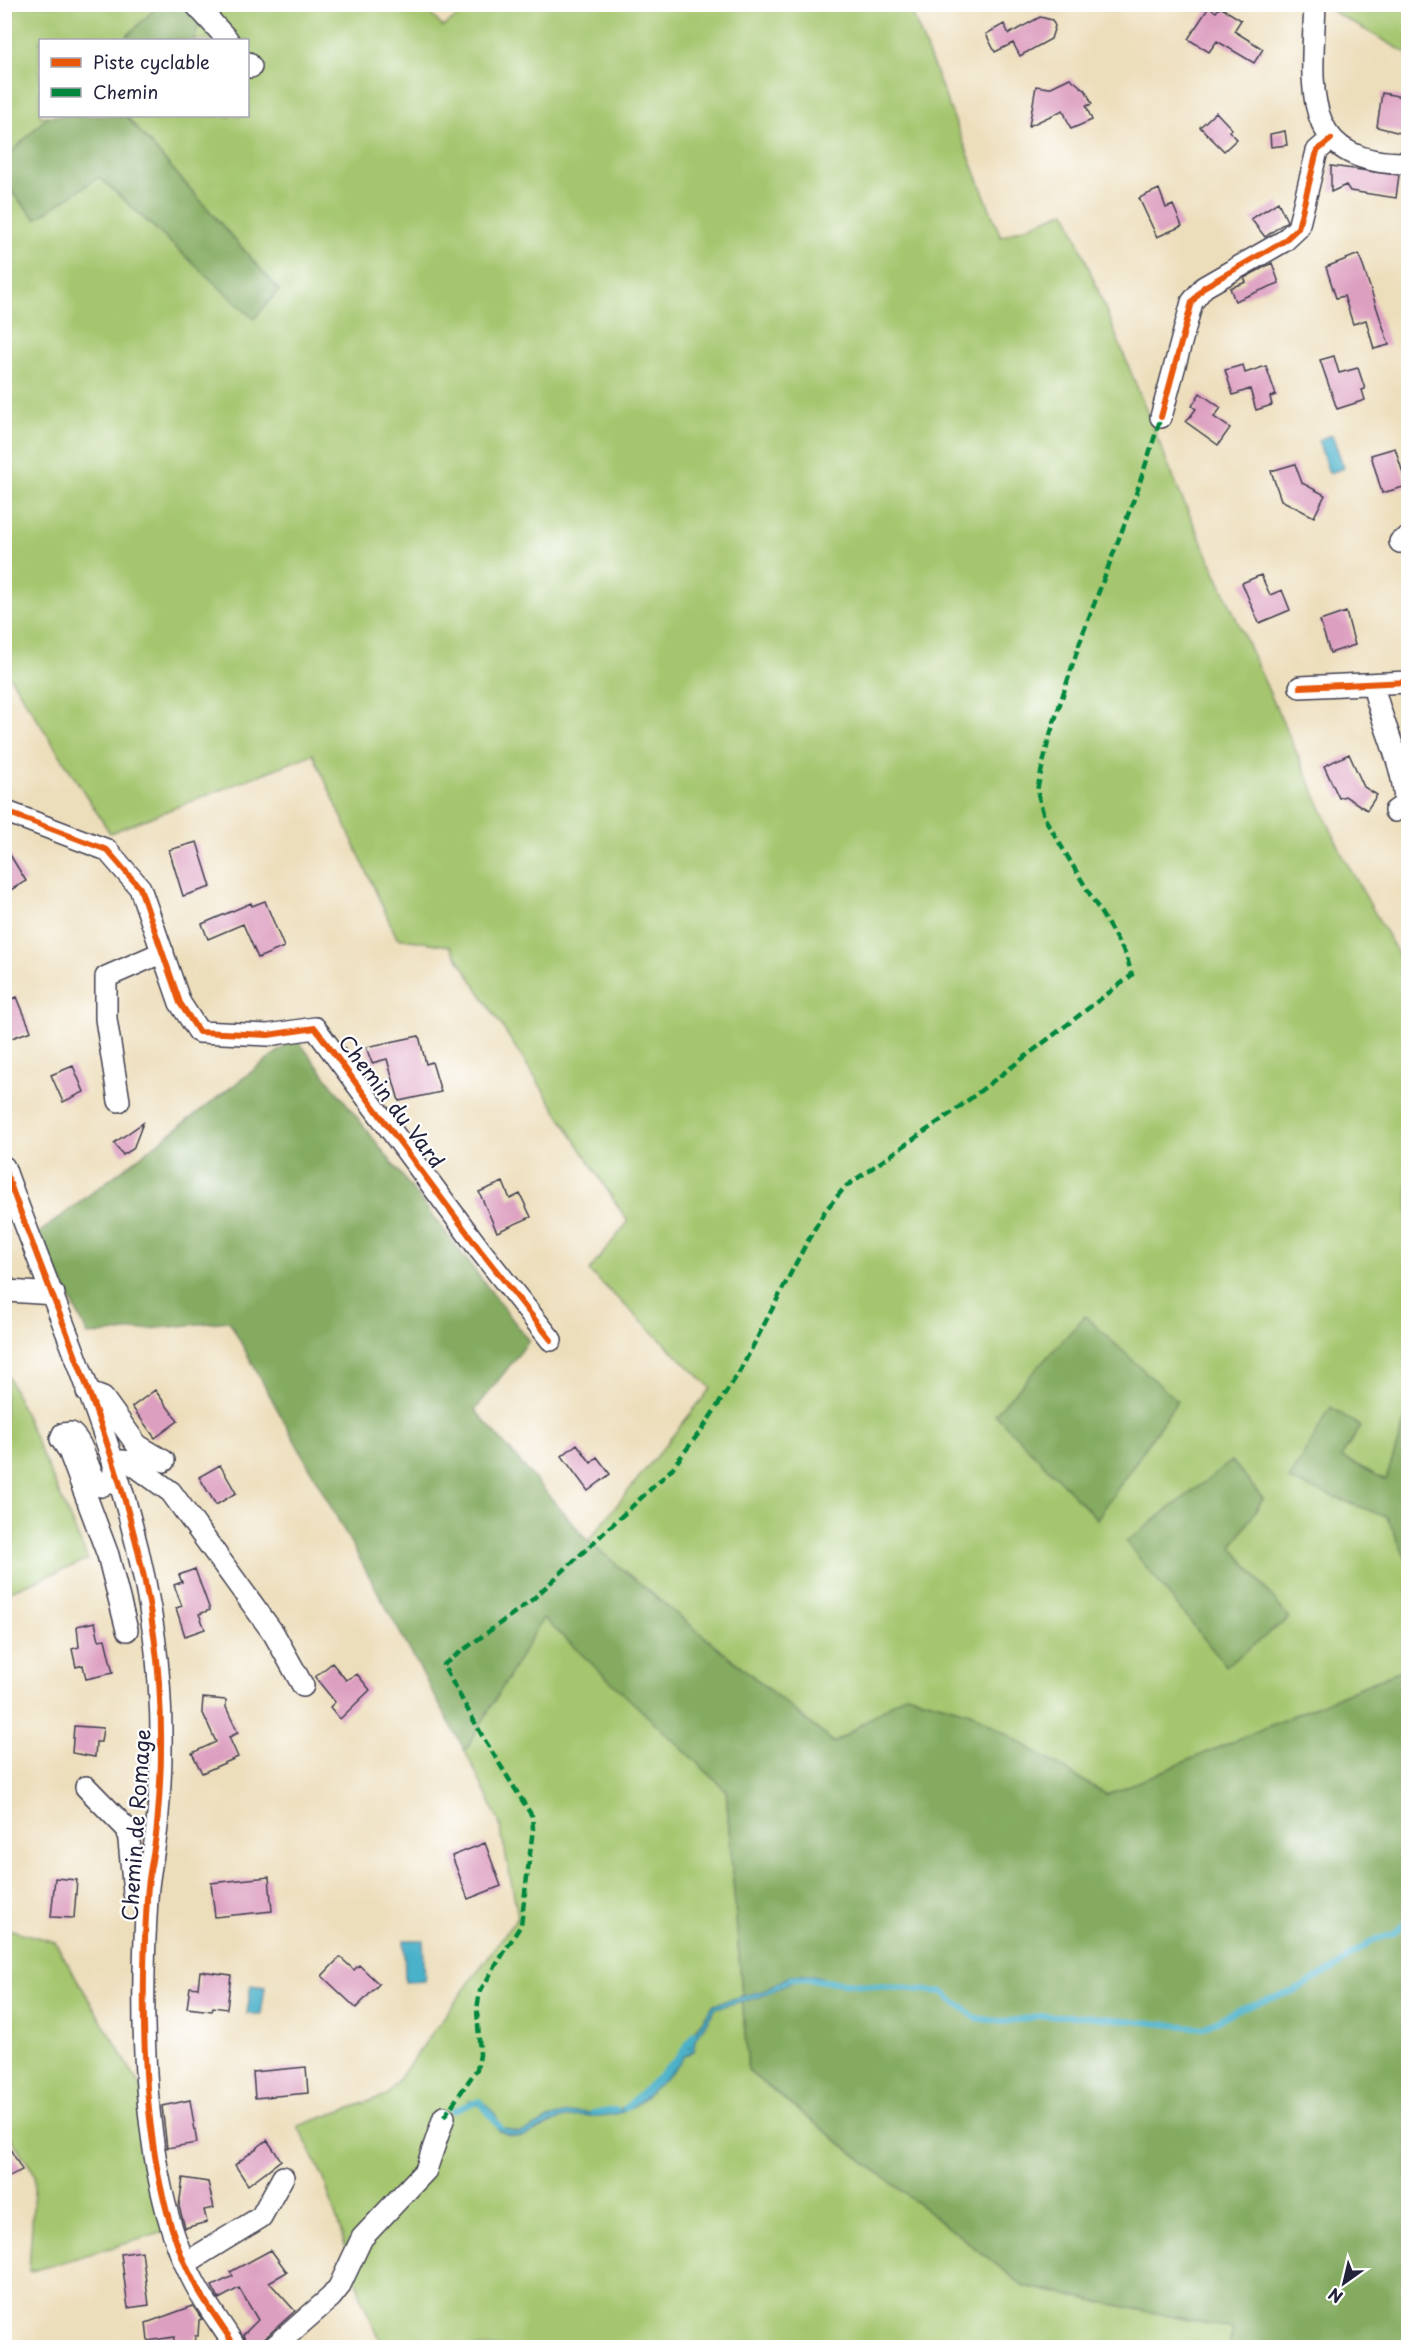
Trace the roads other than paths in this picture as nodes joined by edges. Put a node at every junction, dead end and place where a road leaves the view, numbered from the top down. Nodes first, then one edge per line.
1 (195, 4) edge
2 (1315, 4) edge
3 (227, 39) edge
4 (1331, 139) junction
5 (1408, 163) edge
6 (1161, 417) dead end
7 (1408, 682) edge
8 (1373, 684) junction
9 (1300, 687) dead end
10 (4, 811) edge
11 (1395, 811) dead end
12 (163, 952) junction
13 (119, 1101) dead end
14 (4, 1167) edge
15 (4, 1285) edge
16 (54, 1294) junction
17 (551, 1340) dead end
18 (87, 1392) junction
19 (164, 1461) dead end
20 (114, 1468) junction
21 (127, 1630) dead end
22 (303, 1686) dead end
23 (86, 1787) dead end
24 (147, 1896) junction
25 (444, 2117) dead end
26 (283, 2177) dead end
27 (186, 2263) junction
28 (236, 2348) edge
29 (273, 2348) edge

1 - 3 street
2 - 4 street
4 - 5 street
4 - 6 street
7 - 8 street
8 - 9 street
8 - 11 street
10 - 12 street, Chemin du Vard
12 - 13 street
12 - 17 street, Chemin du Vard
14 - 16 street, Chemin de Romage
15 - 16 street
16 - 18 street, Chemin de Romage
18 - 19 street
18 - 20 street, Chemin de Romage
20 - 21 street
20 - 22 street
20 - 24 street, Chemin de Romage
23 - 24 street
24 - 27 street, Chemin de Romage
25 - 29 street
26 - 27 street
27 - 28 street, Chemin de Romage

